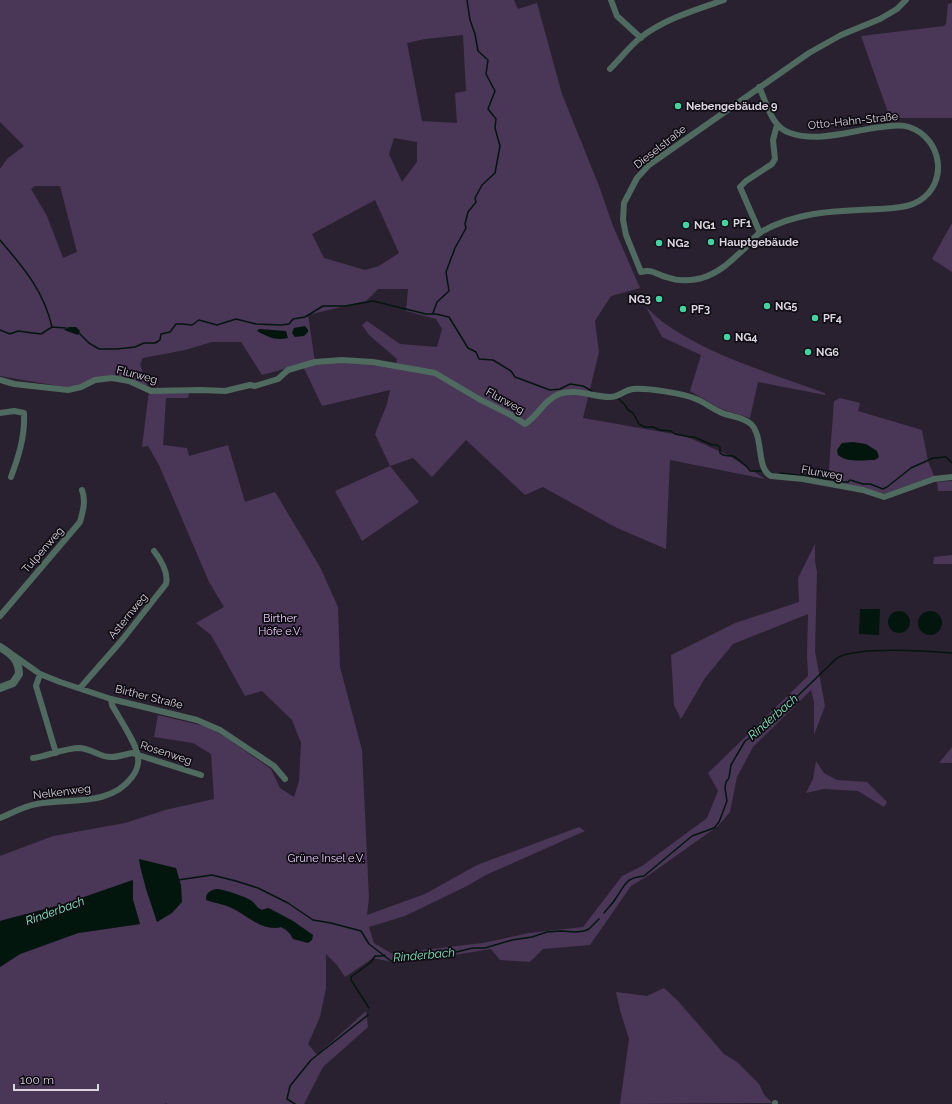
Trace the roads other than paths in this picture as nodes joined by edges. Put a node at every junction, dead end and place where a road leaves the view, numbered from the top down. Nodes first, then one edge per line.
1 (611, 0) edge
2 (724, 0) edge
3 (906, 0) edge
4 (641, 38) junction
5 (610, 68) dead end
6 (759, 88) junction
7 (776, 124) junction
8 (760, 233) junction
9 (0, 380) edge
10 (0, 413) edge
11 (11, 477) dead end
12 (952, 478) edge
13 (82, 490) dead end
14 (154, 551) dead end
15 (0, 616) edge
16 (0, 647) edge
17 (14, 656) junction
18 (40, 674) junction
19 (0, 688) edge
20 (80, 688) junction
21 (111, 699) junction
22 (56, 753) junction
23 (137, 754) junction
24 (33, 758) dead end
25 (201, 775) dead end
26 (285, 779) dead end
27 (0, 818) edge

1 - 4 street
2 - 4 street
3 - 6 street, Dieselstraße
4 - 5 street
6 - 7 street
6 - 8 street, Dieselstraße
7 - 8 street
7 - 8 street, Otto-Hahn-Straße
9 - 12 street, Flurweg
10 - 11 street
13 - 15 street, Tulpenweg
14 - 20 street, Asternweg
16 - 17 street, Birther Straße
17 - 18 street, Birther Straße
17 - 19 street
18 - 20 street, Birther Straße
18 - 22 street
20 - 21 street, Birther Straße
21 - 23 street
21 - 26 street, Birther Straße
22 - 23 street, Rosenweg
22 - 24 street, Rosenweg
23 - 25 street, Rosenweg
23 - 27 street, Nelkenweg

